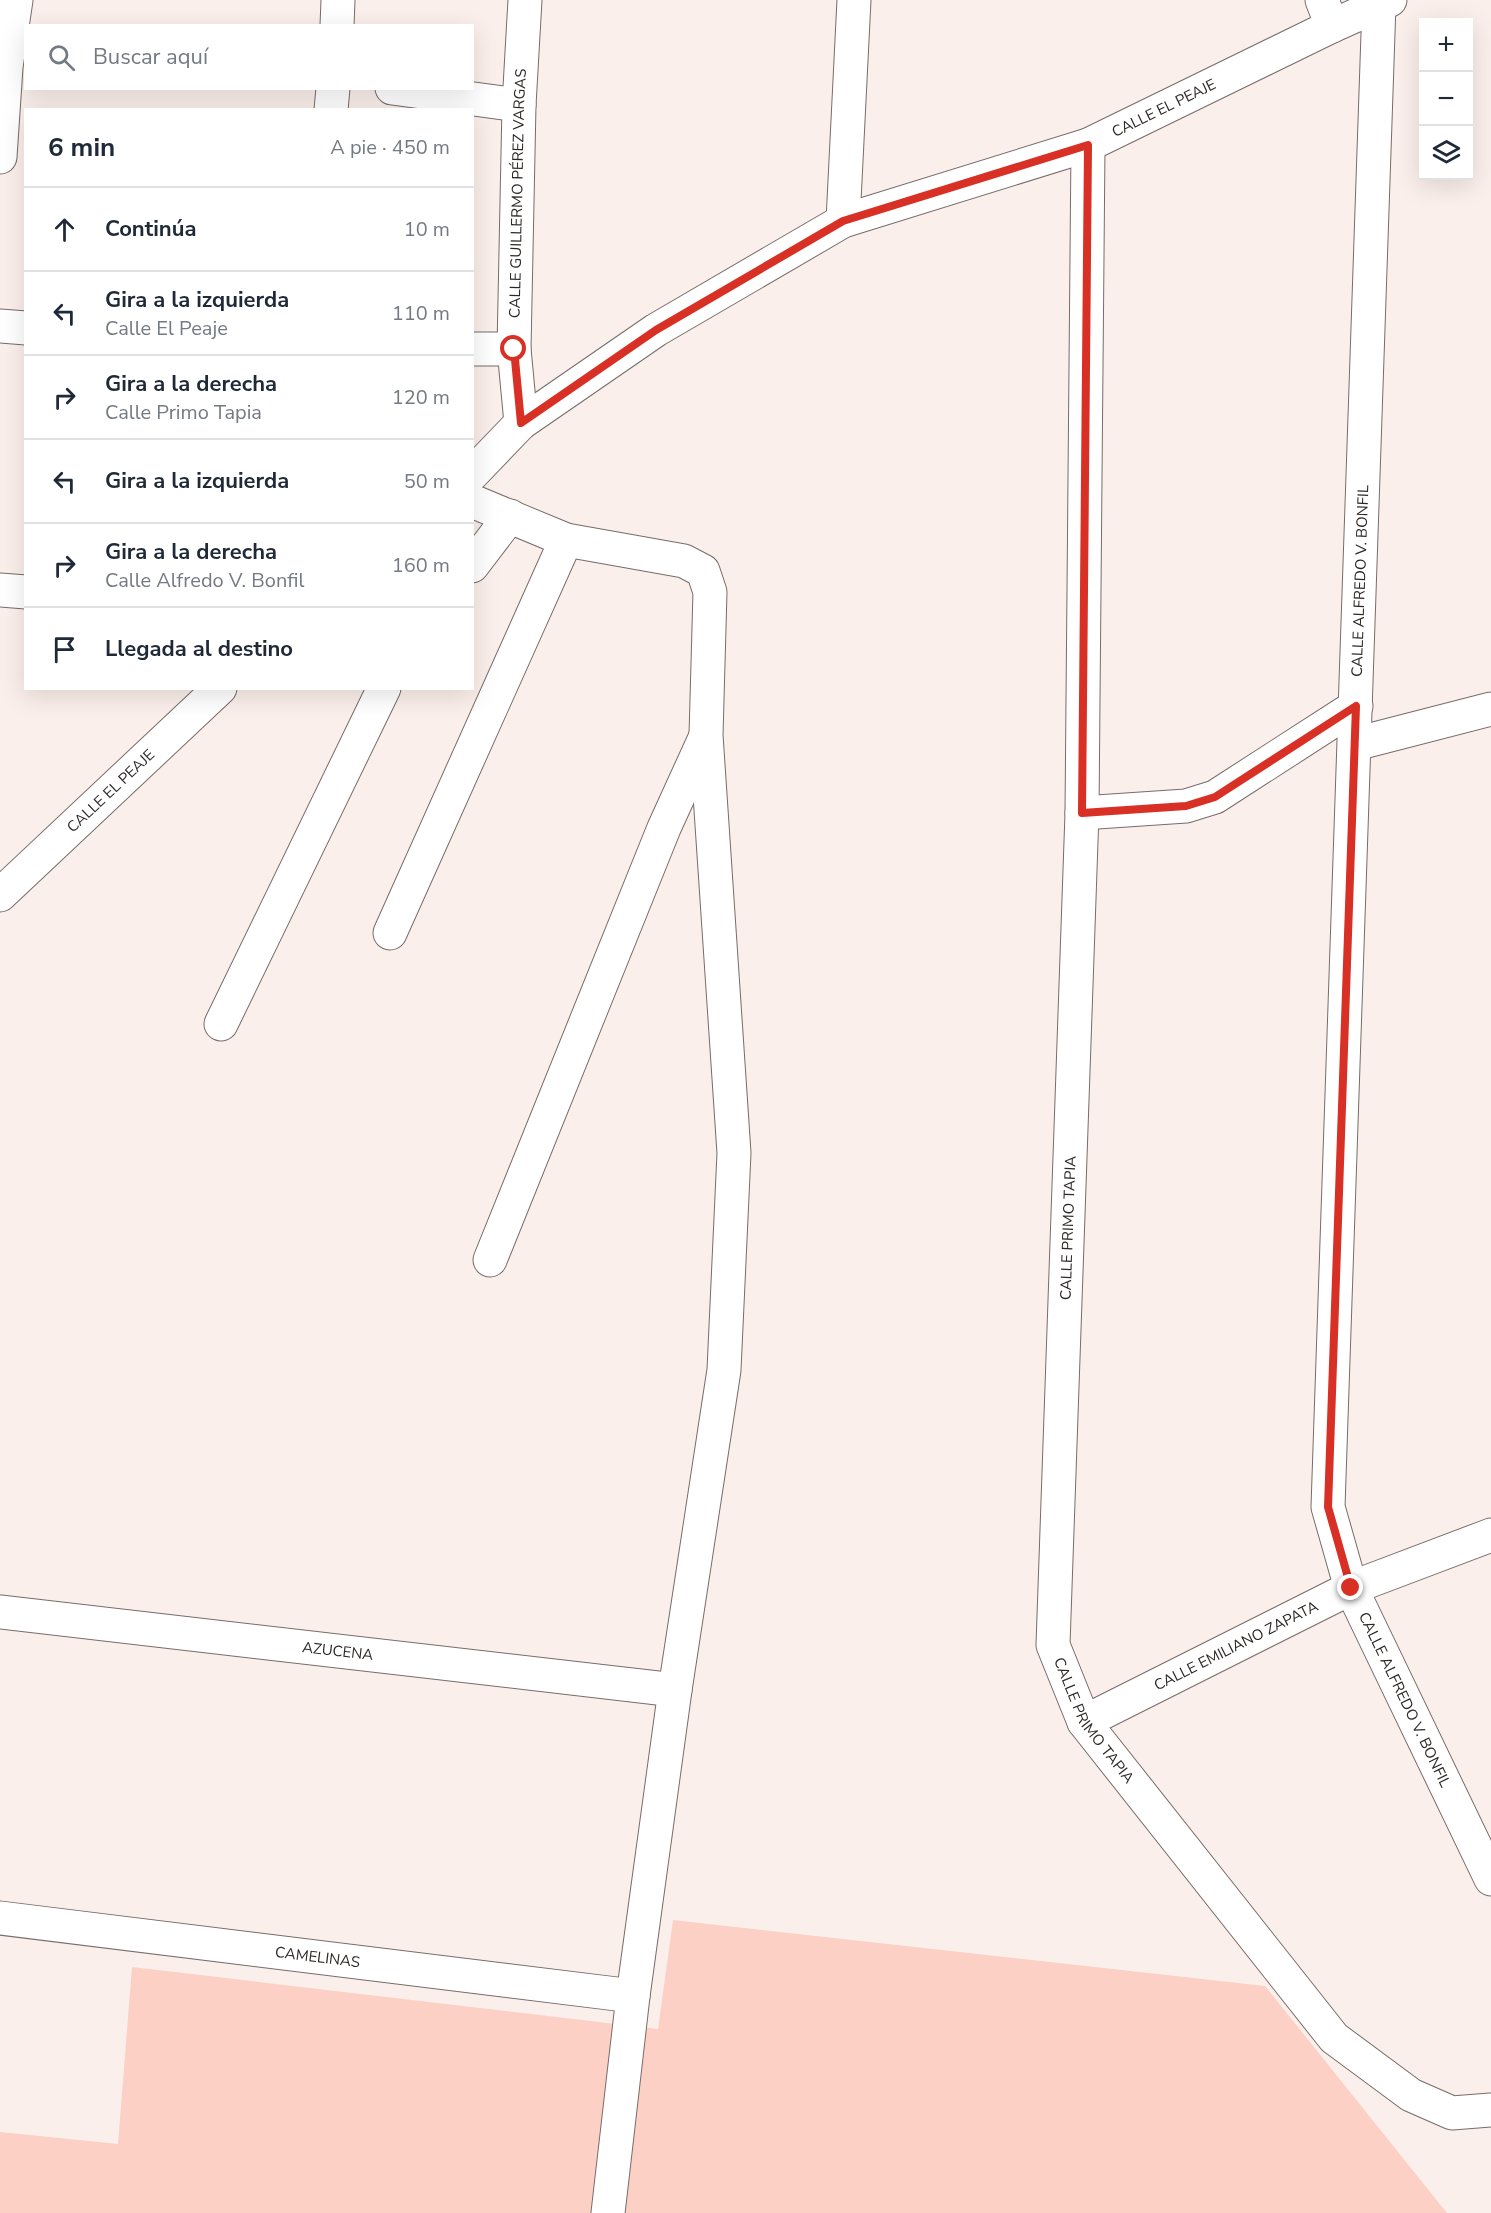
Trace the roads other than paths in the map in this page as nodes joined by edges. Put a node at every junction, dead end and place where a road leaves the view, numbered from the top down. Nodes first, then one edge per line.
1 (16, 0) edge
2 (338, 0) edge
3 (525, 0) edge
4 (854, 0) edge
5 (1384, 2) edge
6 (1327, 13) edge
7 (337, 24) edge
8 (16, 68) edge
9 (333, 90) edge
10 (407, 90) edge
11 (519, 105) junction
12 (331, 108) edge
13 (1088, 145) junction
14 (0, 157) edge
15 (843, 221) junction
16 (0, 326) edge
17 (24, 328) edge
18 (474, 349) edge
19 (514, 349) junction
20 (521, 423) junction
21 (474, 472) edge
22 (474, 502) edge
23 (510, 516) junction
24 (566, 540) junction
25 (474, 563) edge
26 (0, 590) edge
27 (24, 592) edge
28 (218, 690) edge
29 (383, 690) edge
30 (1356, 706) junction
31 (1491, 709) edge
32 (706, 735) junction
33 (1355, 744) junction
34 (1082, 813) junction
35 (0, 894) edge
36 (390, 933) dead end
37 (220, 1024) dead end
38 (490, 1260) dead end
39 (1491, 1535) edge
40 (1351, 1588) junction
41 (0, 1612) edge
42 (675, 1690) junction
43 (1084, 1722) junction
44 (1491, 1879) edge
45 (0, 1918) edge
46 (633, 1996) junction
47 (1491, 2110) edge
48 (608, 2213) edge

1 - 8 street
2 - 7 street
3 - 11 street, CALLE GUILLERMO PÉREZ VARGAS
4 - 15 street
5 - 6 street, CALLE EL PEAJE
5 - 30 street, CALLE ALFREDO V. BONFIL
6 - 13 street, CALLE EL PEAJE
8 - 14 street
9 - 12 street
10 - 11 street
11 - 19 street, CALLE GUILLERMO PÉREZ VARGAS
13 - 15 street, CALLE EL PEAJE
13 - 34 street, CALLE PRIMO TAPIA
15 - 20 street, CALLE EL PEAJE
16 - 17 street
18 - 19 street
19 - 20 street, CALLE GUILLERMO PÉREZ VARGAS
20 - 21 street, CALLE EL PEAJE
22 - 23 street
23 - 24 street
23 - 25 street
24 - 32 street
24 - 36 street
26 - 27 street
28 - 35 street, CALLE EL PEAJE
29 - 37 street
30 - 33 street, CALLE ALFREDO V. BONFIL
30 - 34 street
31 - 33 street
32 - 38 street
32 - 42 street
33 - 40 street, CALLE ALFREDO V. BONFIL
34 - 43 street, CALLE PRIMO TAPIA
39 - 40 street, CALLE EMILIANO ZAPATA
40 - 43 street, CALLE EMILIANO ZAPATA
40 - 44 street, CALLE ALFREDO V. BONFIL
41 - 42 street, AZUCENA
42 - 46 street
43 - 47 street, CALLE PRIMO TAPIA
45 - 46 street, CAMELINAS
46 - 48 street

